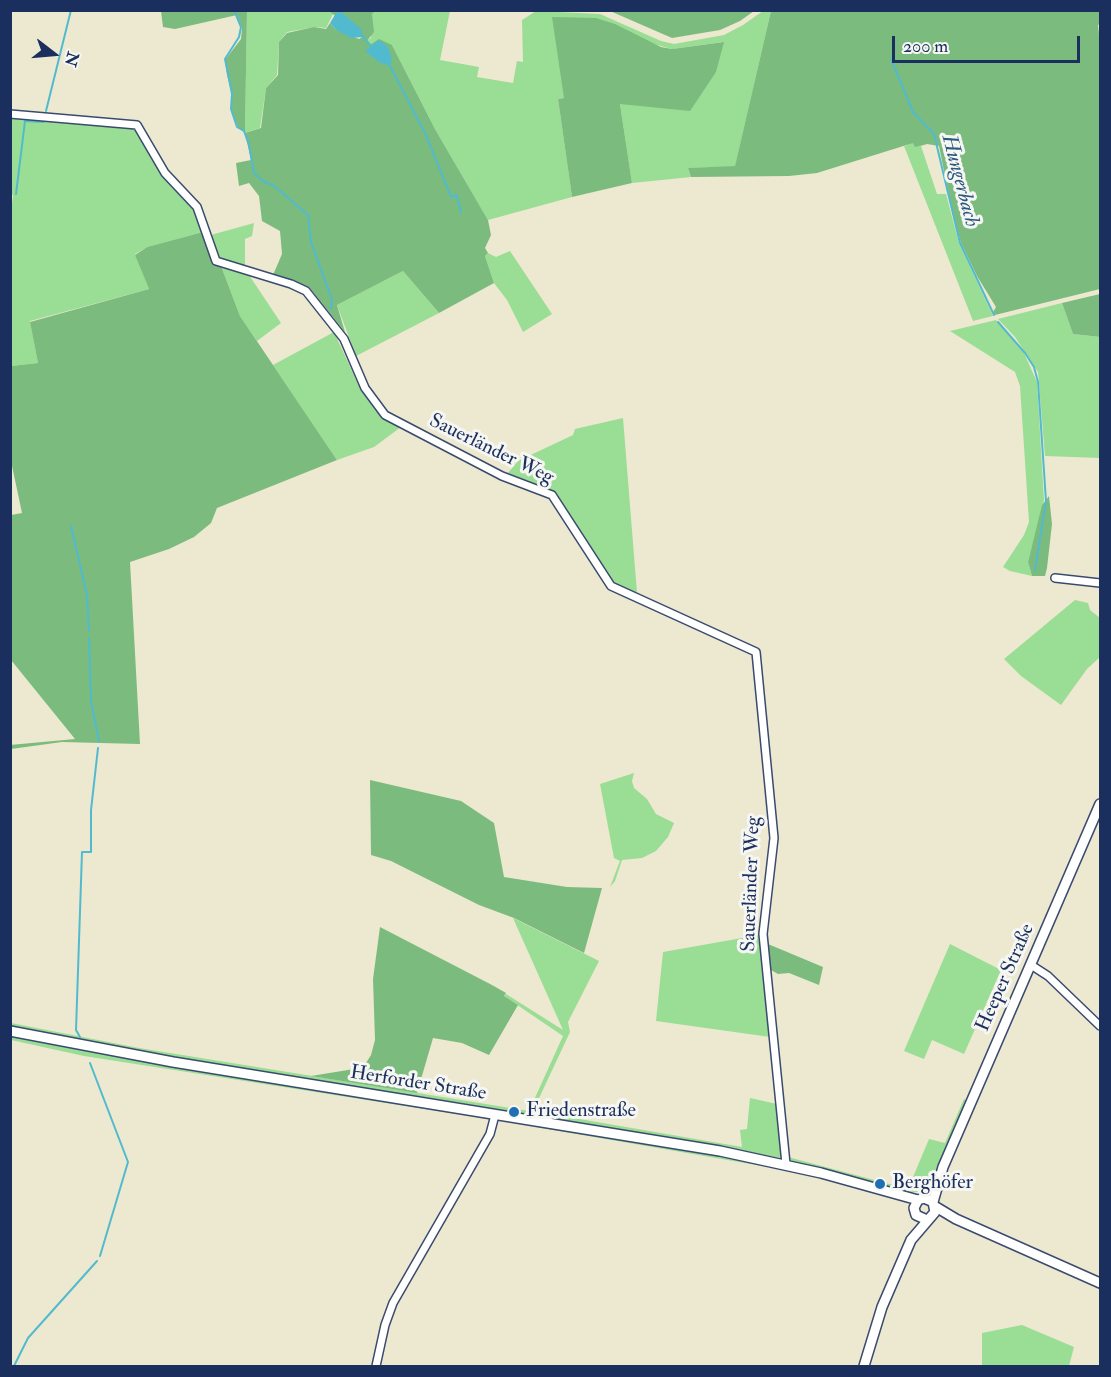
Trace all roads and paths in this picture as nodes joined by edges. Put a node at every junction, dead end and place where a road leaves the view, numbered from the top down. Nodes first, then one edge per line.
1 (10, 114) edge
2 (1056, 578) dead end
3 (1101, 583) edge
4 (1101, 804) edge
5 (1031, 965) junction
6 (1101, 1026) edge
7 (10, 1031) edge
8 (495, 1115) junction
9 (786, 1164) junction
10 (943, 1167) junction
11 (918, 1205) junction
12 (932, 1211) junction
13 (911, 1240) junction
14 (1101, 1283) edge
15 (376, 1366) edge
16 (864, 1366) edge

1 - 9 street, Sauerländer Weg
2 - 3 street
4 - 5 street, Heeper Straße
5 - 6 street
5 - 10 street, Heeper Straße
7 - 8 street, Herforder Straße
8 - 9 street, Herforder Straße
8 - 15 street
9 - 11 street, Herforder Straße
10 - 11 street, Heeper Straße
10 - 12 street, Heeper Straße
11 - 12 street
11 - 12 street
11 - 13 street, Heeper Straße
12 - 13 street, Heeper Straße
12 - 14 street
13 - 16 street, Heeper Straße

